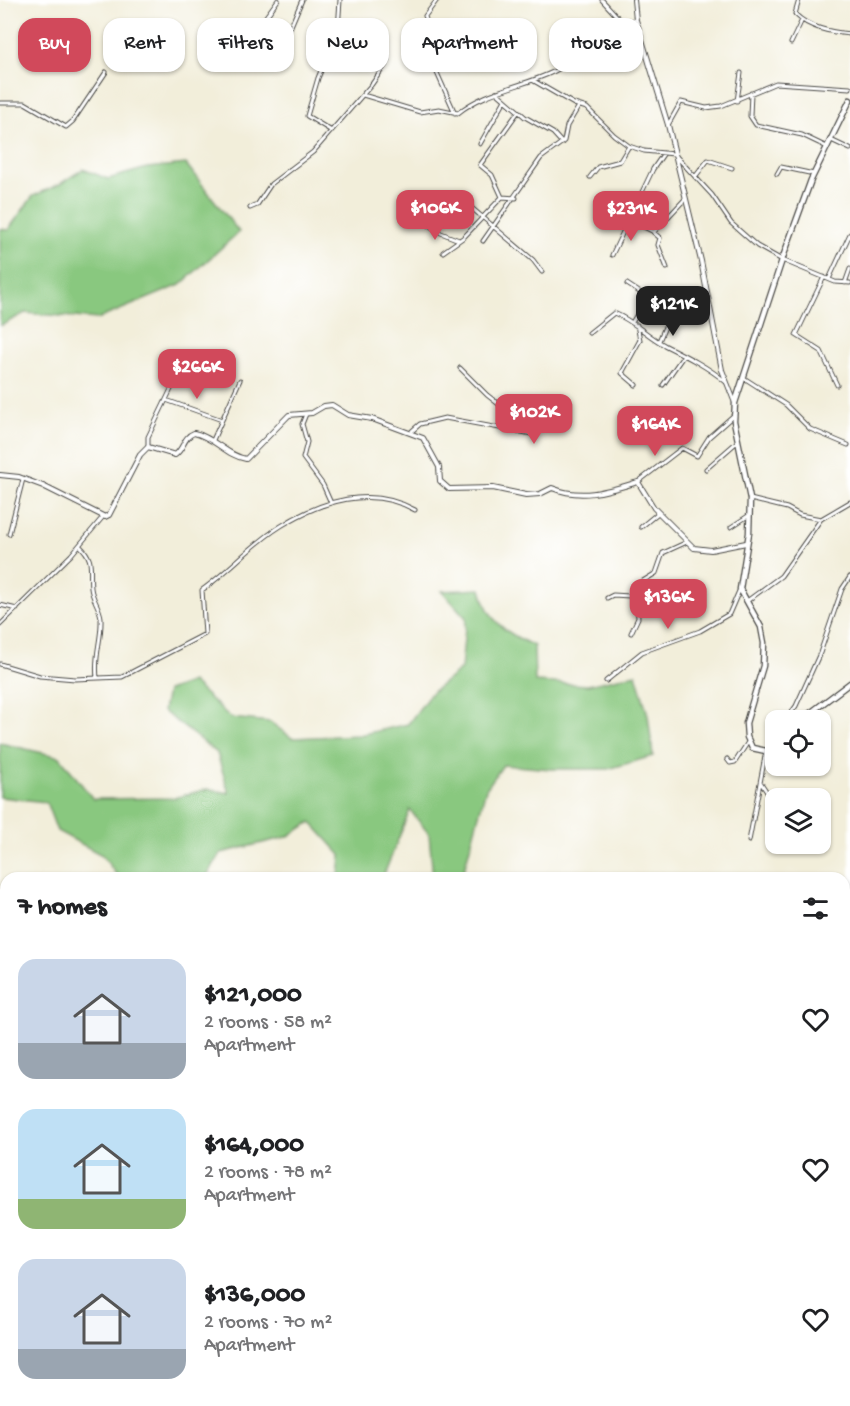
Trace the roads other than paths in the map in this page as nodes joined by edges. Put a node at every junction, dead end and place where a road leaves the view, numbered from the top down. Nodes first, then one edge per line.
1 (278, 0) edge
2 (302, 0) edge
3 (340, 0) edge
4 (437, 0) edge
5 (602, 0) edge
6 (634, 0) edge
7 (799, 0) edge
8 (426, 18) edge
9 (618, 18) edge
10 (636, 18) edge
11 (802, 20) junction
12 (850, 34) edge
13 (643, 43) edge
14 (791, 43) dead end
15 (106, 72) dead end
16 (380, 72) edge
17 (437, 72) edge
18 (550, 72) edge
19 (741, 73) dead end
20 (534, 81) junction
21 (850, 88) edge
22 (496, 92) junction
23 (751, 92) junction
24 (363, 95) junction
25 (505, 100) junction
26 (850, 100) edge
27 (737, 101) junction
28 (0, 103) edge
29 (579, 106) junction
30 (518, 112) junction
31 (455, 113) junction
32 (668, 124) junction
33 (330, 130) junction
34 (831, 140) junction
35 (562, 143) junction
36 (480, 144) dead end
37 (629, 146) junction
38 (827, 147) junction
39 (850, 149) edge
40 (664, 153) junction
41 (674, 154) junction
42 (732, 168) dead end
43 (777, 174) dead end
44 (814, 174) junction
45 (590, 177) dead end
46 (695, 177) junction
47 (502, 197) junction
48 (516, 198) junction
49 (461, 199) dead end
50 (685, 199) junction
51 (250, 208) dead end
52 (609, 210) dead end
53 (482, 217) junction
54 (419, 219) dead end
55 (630, 220) junction
56 (495, 228) junction
57 (653, 232) junction
58 (850, 234) edge
59 (460, 240) junction
60 (483, 241) dead end
61 (443, 252) dead end
62 (612, 255) dead end
63 (782, 260) junction
64 (667, 268) dead end
65 (850, 269) edge
66 (542, 272) dead end
67 (824, 277) junction
68 (829, 279) junction
69 (844, 283) junction
70 (850, 283) edge
71 (627, 284) dead end
72 (675, 303) dead end
73 (633, 321) junction
74 (637, 325) junction
75 (589, 333) dead end
76 (659, 341) junction
77 (684, 355) junction
78 (460, 368) dead end
79 (742, 378) junction
80 (240, 380) dead end
81 (174, 382) dead end
82 (726, 382) junction
83 (636, 385) dead end
84 (663, 385) dead end
85 (837, 385) dead end
86 (166, 400) junction
87 (735, 403) junction
88 (306, 413) junction
89 (734, 416) junction
90 (222, 420) junction
91 (412, 431) junction
92 (213, 440) junction
93 (739, 441) junction
94 (848, 445) dead end
95 (148, 447) junction
96 (706, 469) dead end
97 (0, 475) edge
98 (23, 479) junction
99 (638, 482) junction
100 (750, 499) junction
101 (850, 502) edge
102 (331, 503) junction
103 (415, 510) dead end
104 (658, 513) junction
105 (750, 515) junction
106 (102, 518) junction
107 (821, 519) junction
108 (641, 527) dead end
109 (731, 527) dead end
110 (9, 534) dead end
111 (687, 542) junction
112 (746, 543) junction
113 (80, 546) junction
114 (850, 577) edge
115 (740, 589) junction
116 (632, 596) junction
117 (607, 598) dead end
118 (745, 602) junction
119 (0, 604) edge
120 (17, 609) junction
121 (0, 624) edge
122 (631, 633) dead end
123 (0, 664) edge
124 (97, 678) junction
125 (606, 681) dead end
126 (850, 683) edge
127 (794, 710) edge
128 (814, 710) edge
129 (748, 742) junction
130 (765, 750) edge
131 (727, 759) dead end
132 (765, 766) edge
133 (760, 781) junction
134 (765, 789) edge
135 (749, 841) dead end

1 - 2 street
3 - 33 street
4 - 8 street
5 - 9 street
6 - 10 street
7 - 11 street
11 - 12 street
11 - 14 street
13 - 32 street
15 - 28 street
16 - 24 street
17 - 31 street
18 - 20 street
19 - 27 street
20 - 22 street
20 - 29 street
21 - 23 street
22 - 25 street
22 - 31 street
23 - 27 street
23 - 38 street
24 - 31 street
24 - 33 street
25 - 30 street
25 - 36 street
26 - 34 main road
27 - 32 street
29 - 35 street
29 - 37 street
30 - 35 street
30 - 47 street
32 - 41 street
33 - 51 street
34 - 38 main road
34 - 39 street
35 - 48 street
37 - 40 street
37 - 45 street
38 - 44 main road
40 - 41 street
40 - 55 street
41 - 46 street
41 - 50 street
42 - 46 street
43 - 44 street
44 - 63 main road
46 - 63 street
47 - 48 street
47 - 53 street
48 - 56 street
49 - 53 street
50 - 57 street
50 - 82 street
52 - 55 street
53 - 56 street
53 - 59 street
54 - 59 street
55 - 57 street
55 - 62 street
56 - 60 street
56 - 66 street
57 - 64 street
58 - 68 street
59 - 61 street
63 - 67 street
63 - 79 main road
65 - 69 street
67 - 68 street
67 - 85 street
68 - 69 street
69 - 70 street
71 - 73 street
72 - 76 street
73 - 74 street
73 - 75 street
74 - 76 street
74 - 83 street
76 - 77 street
77 - 82 street
77 - 84 street
78 - 91 street
79 - 87 main road
79 - 94 street
80 - 90 street
81 - 86 street
82 - 87 street
86 - 90 street
86 - 95 street
87 - 89 main road
88 - 91 street
88 - 92 street
88 - 102 street
89 - 93 main road
89 - 99 street
90 - 92 street
91 - 99 street
92 - 95 street
93 - 96 street
93 - 100 main road
95 - 106 street
97 - 98 street
98 - 106 street
98 - 110 street
99 - 104 street
100 - 105 main road
100 - 107 street
101 - 107 street
102 - 103 street
102 - 124 street
104 - 108 street
104 - 111 street
105 - 109 street
105 - 112 main road
106 - 113 street
107 - 118 street
111 - 112 street
111 - 116 street
112 - 115 main road
113 - 120 street
113 - 124 street
114 - 127 street
115 - 118 main road
115 - 125 street
116 - 117 street
116 - 122 street
118 - 129 main road
119 - 120 street
120 - 121 street
123 - 124 street
126 - 128 main road
129 - 130 main road
129 - 131 street
132 - 133 street
133 - 134 street
133 - 135 street

